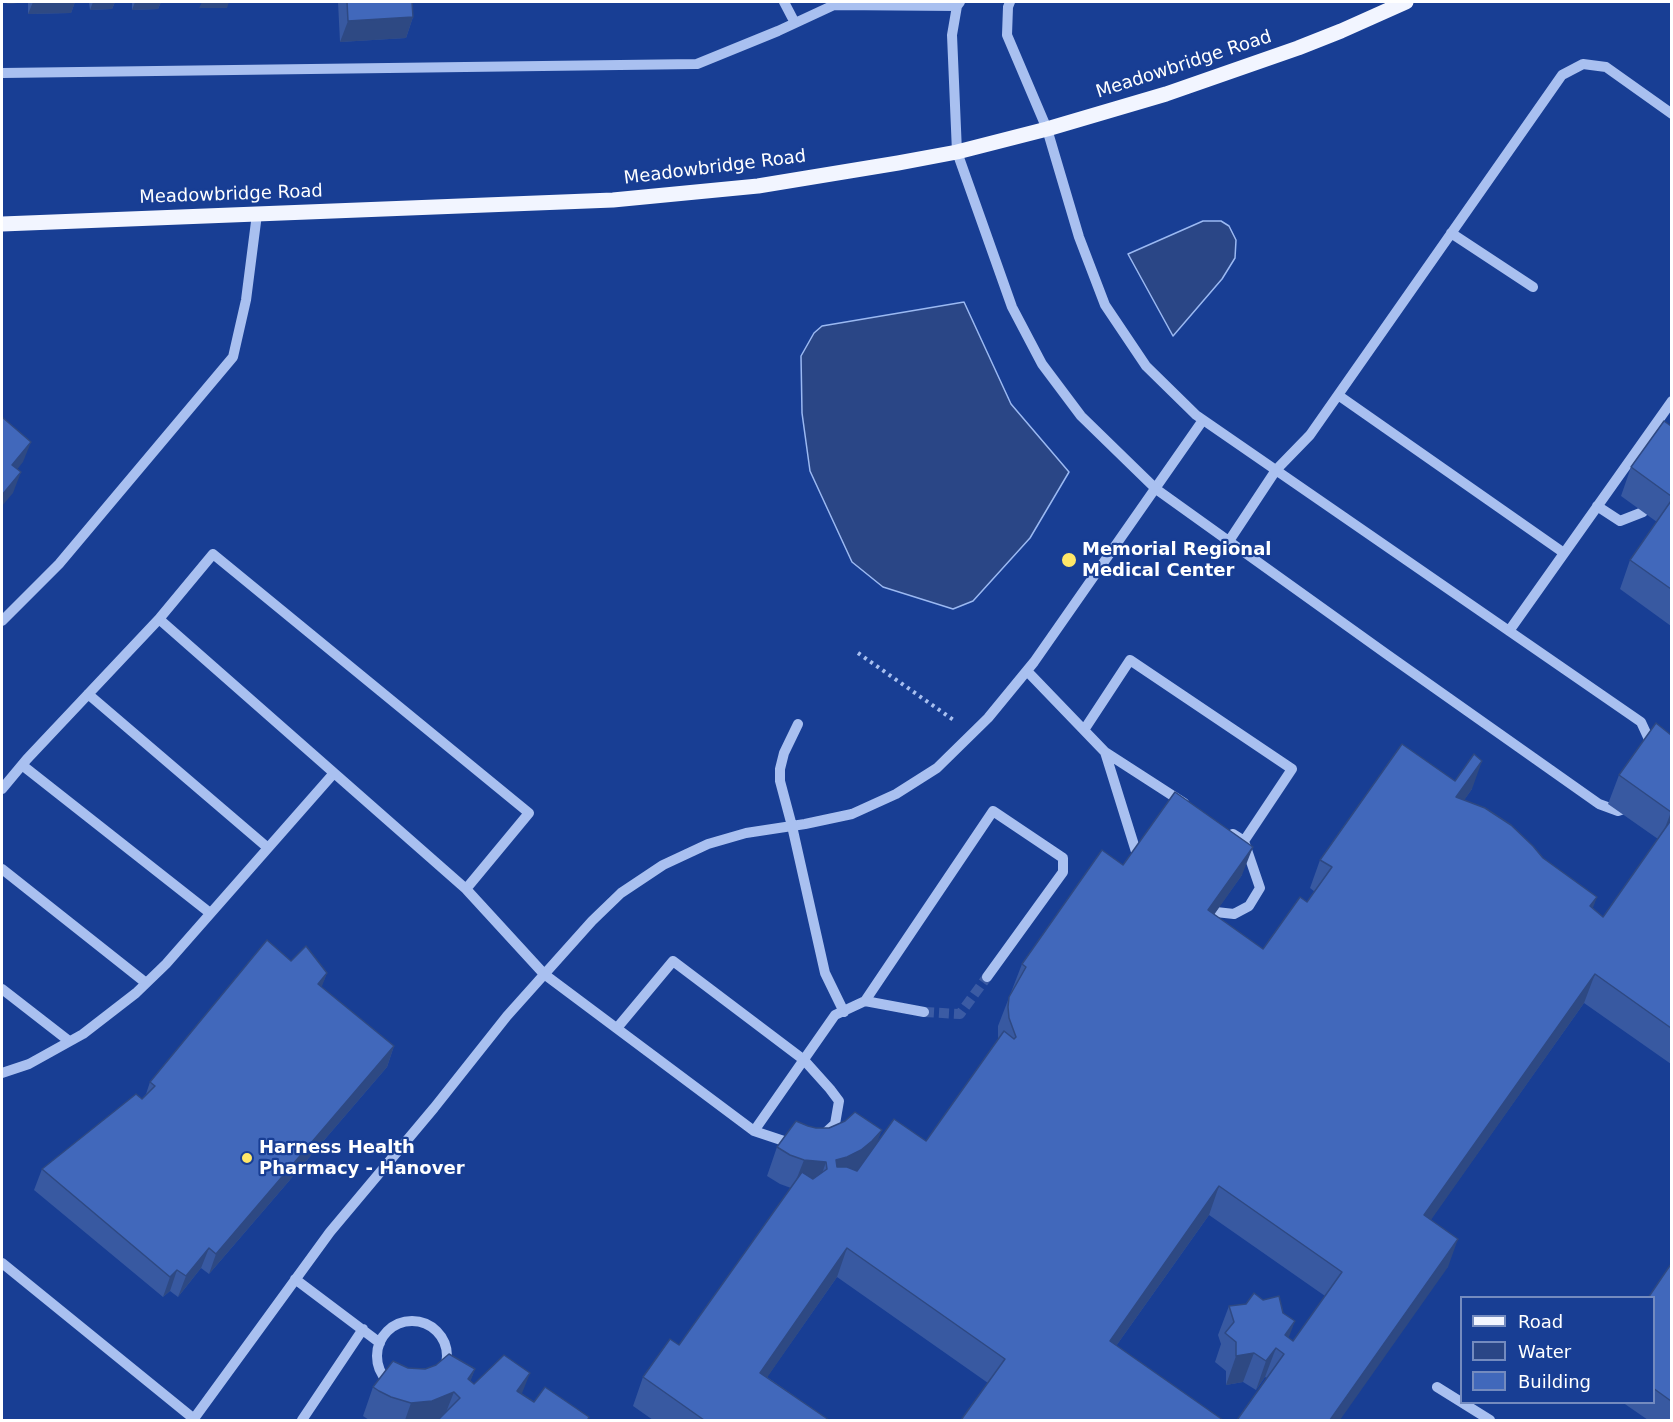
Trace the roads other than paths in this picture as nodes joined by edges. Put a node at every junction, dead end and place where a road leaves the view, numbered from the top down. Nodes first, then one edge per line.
1 (784, 2) edge
2 (1010, 2) edge
3 (1406, 2) edge
4 (958, 4) edge
5 (795, 23) junction
6 (2, 73) edge
7 (1671, 114) edge
8 (1047, 129) junction
9 (957, 152) junction
10 (257, 214) junction
11 (2, 224) edge
12 (1451, 233) junction
13 (1533, 287) dead end
14 (1338, 395) junction
15 (1671, 401) edge
16 (1203, 420) junction
17 (1276, 470) junction
18 (1156, 489) junction
19 (1658, 493) edge
20 (1597, 506) junction
21 (1229, 541) junction
22 (1564, 553) junction
23 (159, 619) junction
24 (2, 621) edge
25 (1509, 631) junction
26 (1027, 671) junction
27 (88, 694) junction
28 (798, 724) dead end
29 (1084, 729) junction
30 (1105, 752) junction
31 (1656, 753) edge
32 (21, 765) junction
33 (334, 772) junction
34 (2, 789) edge
35 (1639, 804) edge
36 (1194, 809) edge
37 (792, 826) junction
38 (1224, 828) edge
39 (1244, 841) junction
40 (268, 848) junction
41 (1138, 858) edge
42 (2, 869) edge
43 (466, 889) junction
44 (1216, 912) edge
45 (210, 913) junction
46 (544, 974) junction
47 (987, 977) tunnel mouth
48 (146, 983) junction
49 (2, 989) edge
50 (865, 1001) junction
51 (844, 1012) junction
52 (924, 1012) tunnel mouth
53 (616, 1028) junction
54 (69, 1041) junction
55 (804, 1060) junction
56 (2, 1073) edge
57 (754, 1131) junction
58 (2, 1263) edge
59 (296, 1279) junction
60 (363, 1329) junction
61 (380, 1343) junction
62 (1437, 1387) dead end
63 (1460, 1401) edge
64 (1464, 1404) edge
65 (193, 1420) edge
66 (302, 1420) edge
67 (1490, 1420) edge

1 - 5 lane
2 - 8 lane
3 - 8 main road, Meadowbridge Road
4 - 5 lane
4 - 9 lane
5 - 6 lane
7 - 12 lane
8 - 9 main road, Meadowbridge Road
8 - 16 lane
9 - 10 main road, Meadowbridge Road
9 - 18 lane
10 - 11 main road, Meadowbridge Road
10 - 24 lane
12 - 13 lane
12 - 14 lane
14 - 17 lane
14 - 22 lane
15 - 20 lane
16 - 17 lane
16 - 18 lane
17 - 21 lane
17 - 25 lane
18 - 21 lane
18 - 26 lane
19 - 20 lane
20 - 22 lane
21 - 35 lane
22 - 25 lane
23 - 27 lane
23 - 33 lane
23 - 43 lane
25 - 31 lane
26 - 29 lane
26 - 37 lane
27 - 32 lane
27 - 40 lane
28 - 37 lane
29 - 30 lane
29 - 39 lane
30 - 36 lane
30 - 41 lane
32 - 34 lane
32 - 45 lane
33 - 40 lane
33 - 43 lane
37 - 46 lane
37 - 51 lane
38 - 39 lane
39 - 44 lane
40 - 45 lane
42 - 48 lane
43 - 46 lane
45 - 48 lane
46 - 53 lane
46 - 59 lane
47 - 50 lane
48 - 54 lane
49 - 54 lane
50 - 51 lane
50 - 52 lane
51 - 55 lane
53 - 55 lane
53 - 57 lane
54 - 56 lane
55 - 57 lane
55 - 57 lane
58 - 65 lane
59 - 60 lane
59 - 65 lane
60 - 61 lane
60 - 66 lane
61 - 61 lane
62 - 63 lane
64 - 67 lane

